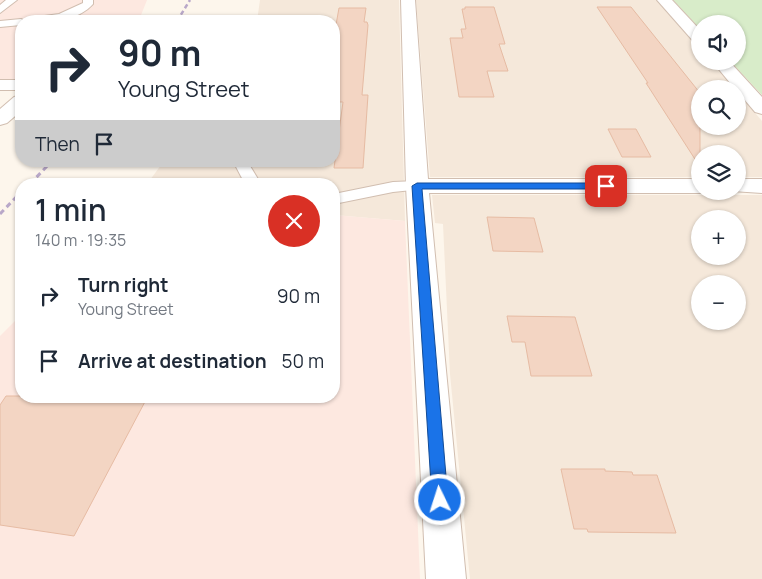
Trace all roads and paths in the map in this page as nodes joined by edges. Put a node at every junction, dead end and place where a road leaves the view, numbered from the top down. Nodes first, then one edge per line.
1 (12, 0) edge
2 (88, 0) edge
3 (408, 0) edge
4 (664, 0) edge
5 (0, 10) edge
6 (71, 15) edge
7 (15, 23) edge
8 (0, 24) edge
9 (691, 29) edge
10 (728, 70) edge
11 (0, 85) edge
12 (15, 85) edge
13 (15, 106) edge
14 (762, 108) edge
15 (0, 119) edge
16 (243, 167) edge
17 (250, 178) edge
18 (417, 186) junction
19 (691, 186) edge
20 (746, 186) edge
21 (762, 186) edge
22 (340, 197) edge
23 (446, 579) edge

1 - 5 lane
2 - 6 lane
3 - 18 street
4 - 9 street
7 - 8 lane
10 - 14 street
11 - 12 street
13 - 15 street
16 - 17 lane
18 - 19 street
18 - 22 lane
18 - 23 street
20 - 21 street

